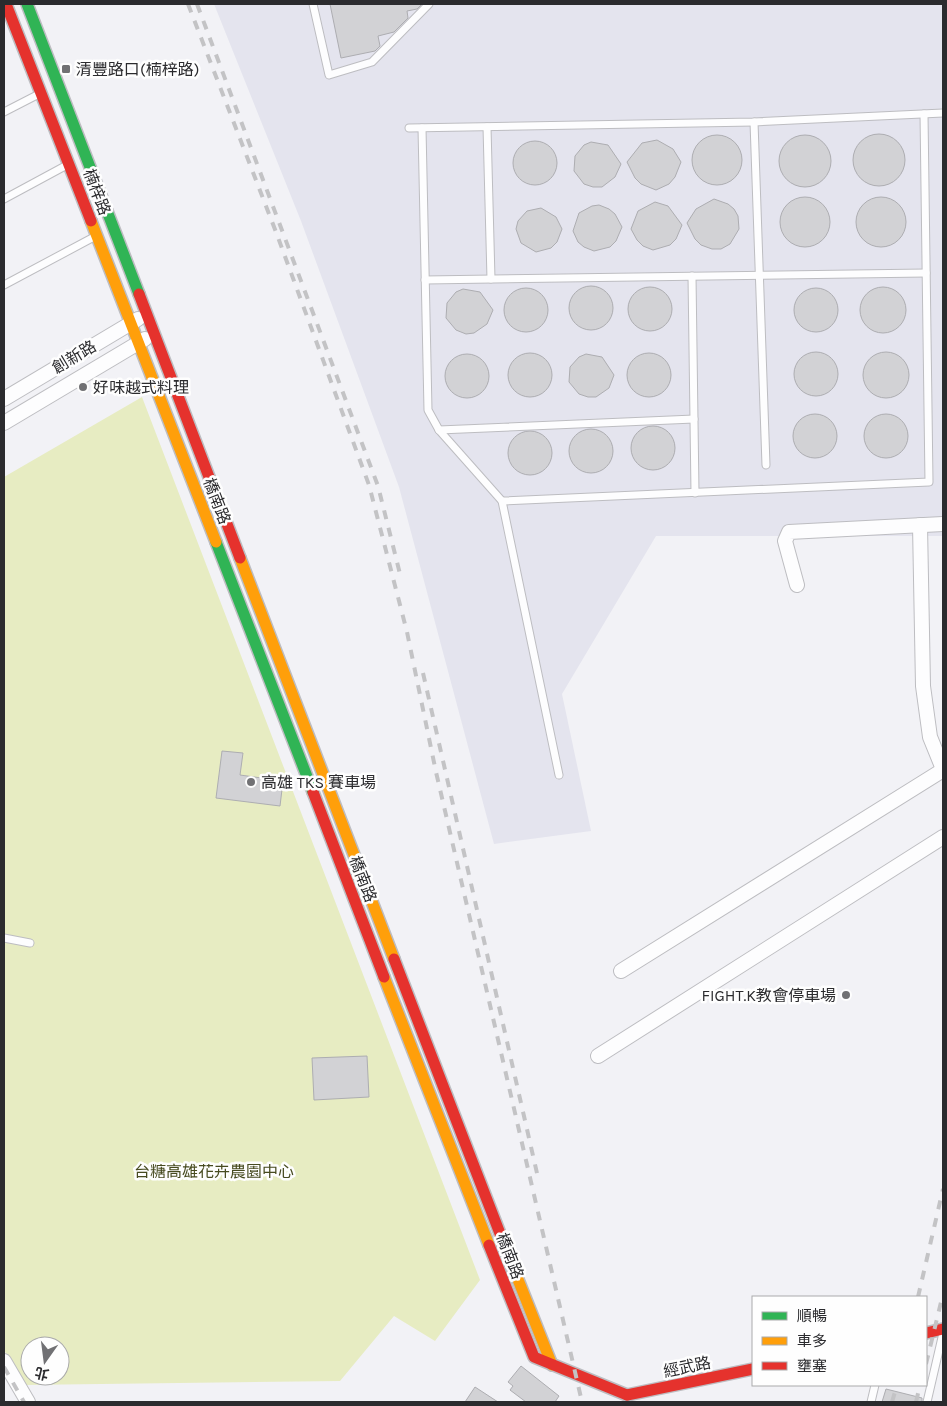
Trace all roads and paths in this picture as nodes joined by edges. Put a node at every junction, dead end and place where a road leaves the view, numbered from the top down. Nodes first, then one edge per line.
1 (6, 4) edge
2 (27, 4) edge
3 (312, 4) edge
4 (428, 4) edge
5 (8, 21) edge
6 (41, 93) junction
7 (4, 112) edge
8 (943, 113) edge
9 (924, 114) junction
10 (754, 122) junction
11 (487, 127) junction
12 (409, 128) dead end
13 (422, 128) junction
14 (69, 164) junction
15 (4, 200) edge
16 (96, 235) junction
17 (926, 273) junction
18 (759, 275) junction
19 (692, 276) junction
20 (491, 279) junction
21 (425, 280) junction
22 (4, 285) edge
23 (145, 315) junction
24 (130, 323) junction
25 (153, 334) junction
26 (138, 344) junction
27 (173, 387) joint
28 (157, 393) joint
29 (4, 399) edge
30 (694, 419) junction
31 (4, 423) edge
32 (439, 430) junction
33 (766, 465) dead end
34 (695, 493) junction
35 (502, 501) junction
36 (920, 524) junction
37 (943, 524) edge
38 (797, 585) dead end
39 (943, 770) edge
40 (559, 775) dead end
41 (943, 837) edge
42 (4, 938) edge
43 (30, 944) dead end
44 (621, 971) dead end
45 (598, 1056) dead end
46 (943, 1329) edge
47 (927, 1333) edge
48 (943, 1333) edge
49 (4, 1361) edge
50 (552, 1365) junction
51 (752, 1370) edge
52 (875, 1386) edge
53 (628, 1399) edge
54 (28, 1402) edge
55 (871, 1402) edge
56 (927, 1402) edge

1 - 5 street, 楠梓路
2 - 23 street, 楠梓路
3 - 4 lane
5 - 6 street, 楠梓路
6 - 7 lane
6 - 14 street, 楠梓路
8 - 9 lane
9 - 10 lane
9 - 17 lane
10 - 11 lane
10 - 18 lane
11 - 13 lane
11 - 20 lane
12 - 13 lane
13 - 21 lane
14 - 15 lane
14 - 16 street, 楠梓路
16 - 22 lane
16 - 24 street, 楠梓路
17 - 18 lane
17 - 34 lane
18 - 19 lane
18 - 33 lane
19 - 20 lane
19 - 30 lane
20 - 21 lane
21 - 32 lane
23 - 24 street, 創新路
23 - 25 street, 楠梓路
24 - 26 street, 楠梓路
24 - 29 street, 創新路
25 - 26 street, 創新路
25 - 27 street, 楠梓路
26 - 28 street, 楠梓路
26 - 31 street, 創新路
27 - 50 street, 橋南路
28 - 50 street, 橋南路
30 - 32 lane
30 - 34 lane
32 - 35 lane
34 - 35 lane
35 - 40 lane
36 - 37 street
36 - 38 street
36 - 39 street
39 - 44 street
41 - 45 street
42 - 43 lane
46 - 47 street
48 - 56 lane
49 - 54 street
50 - 53 street, 橋南路
51 - 53 street, 經武路
52 - 55 lane

